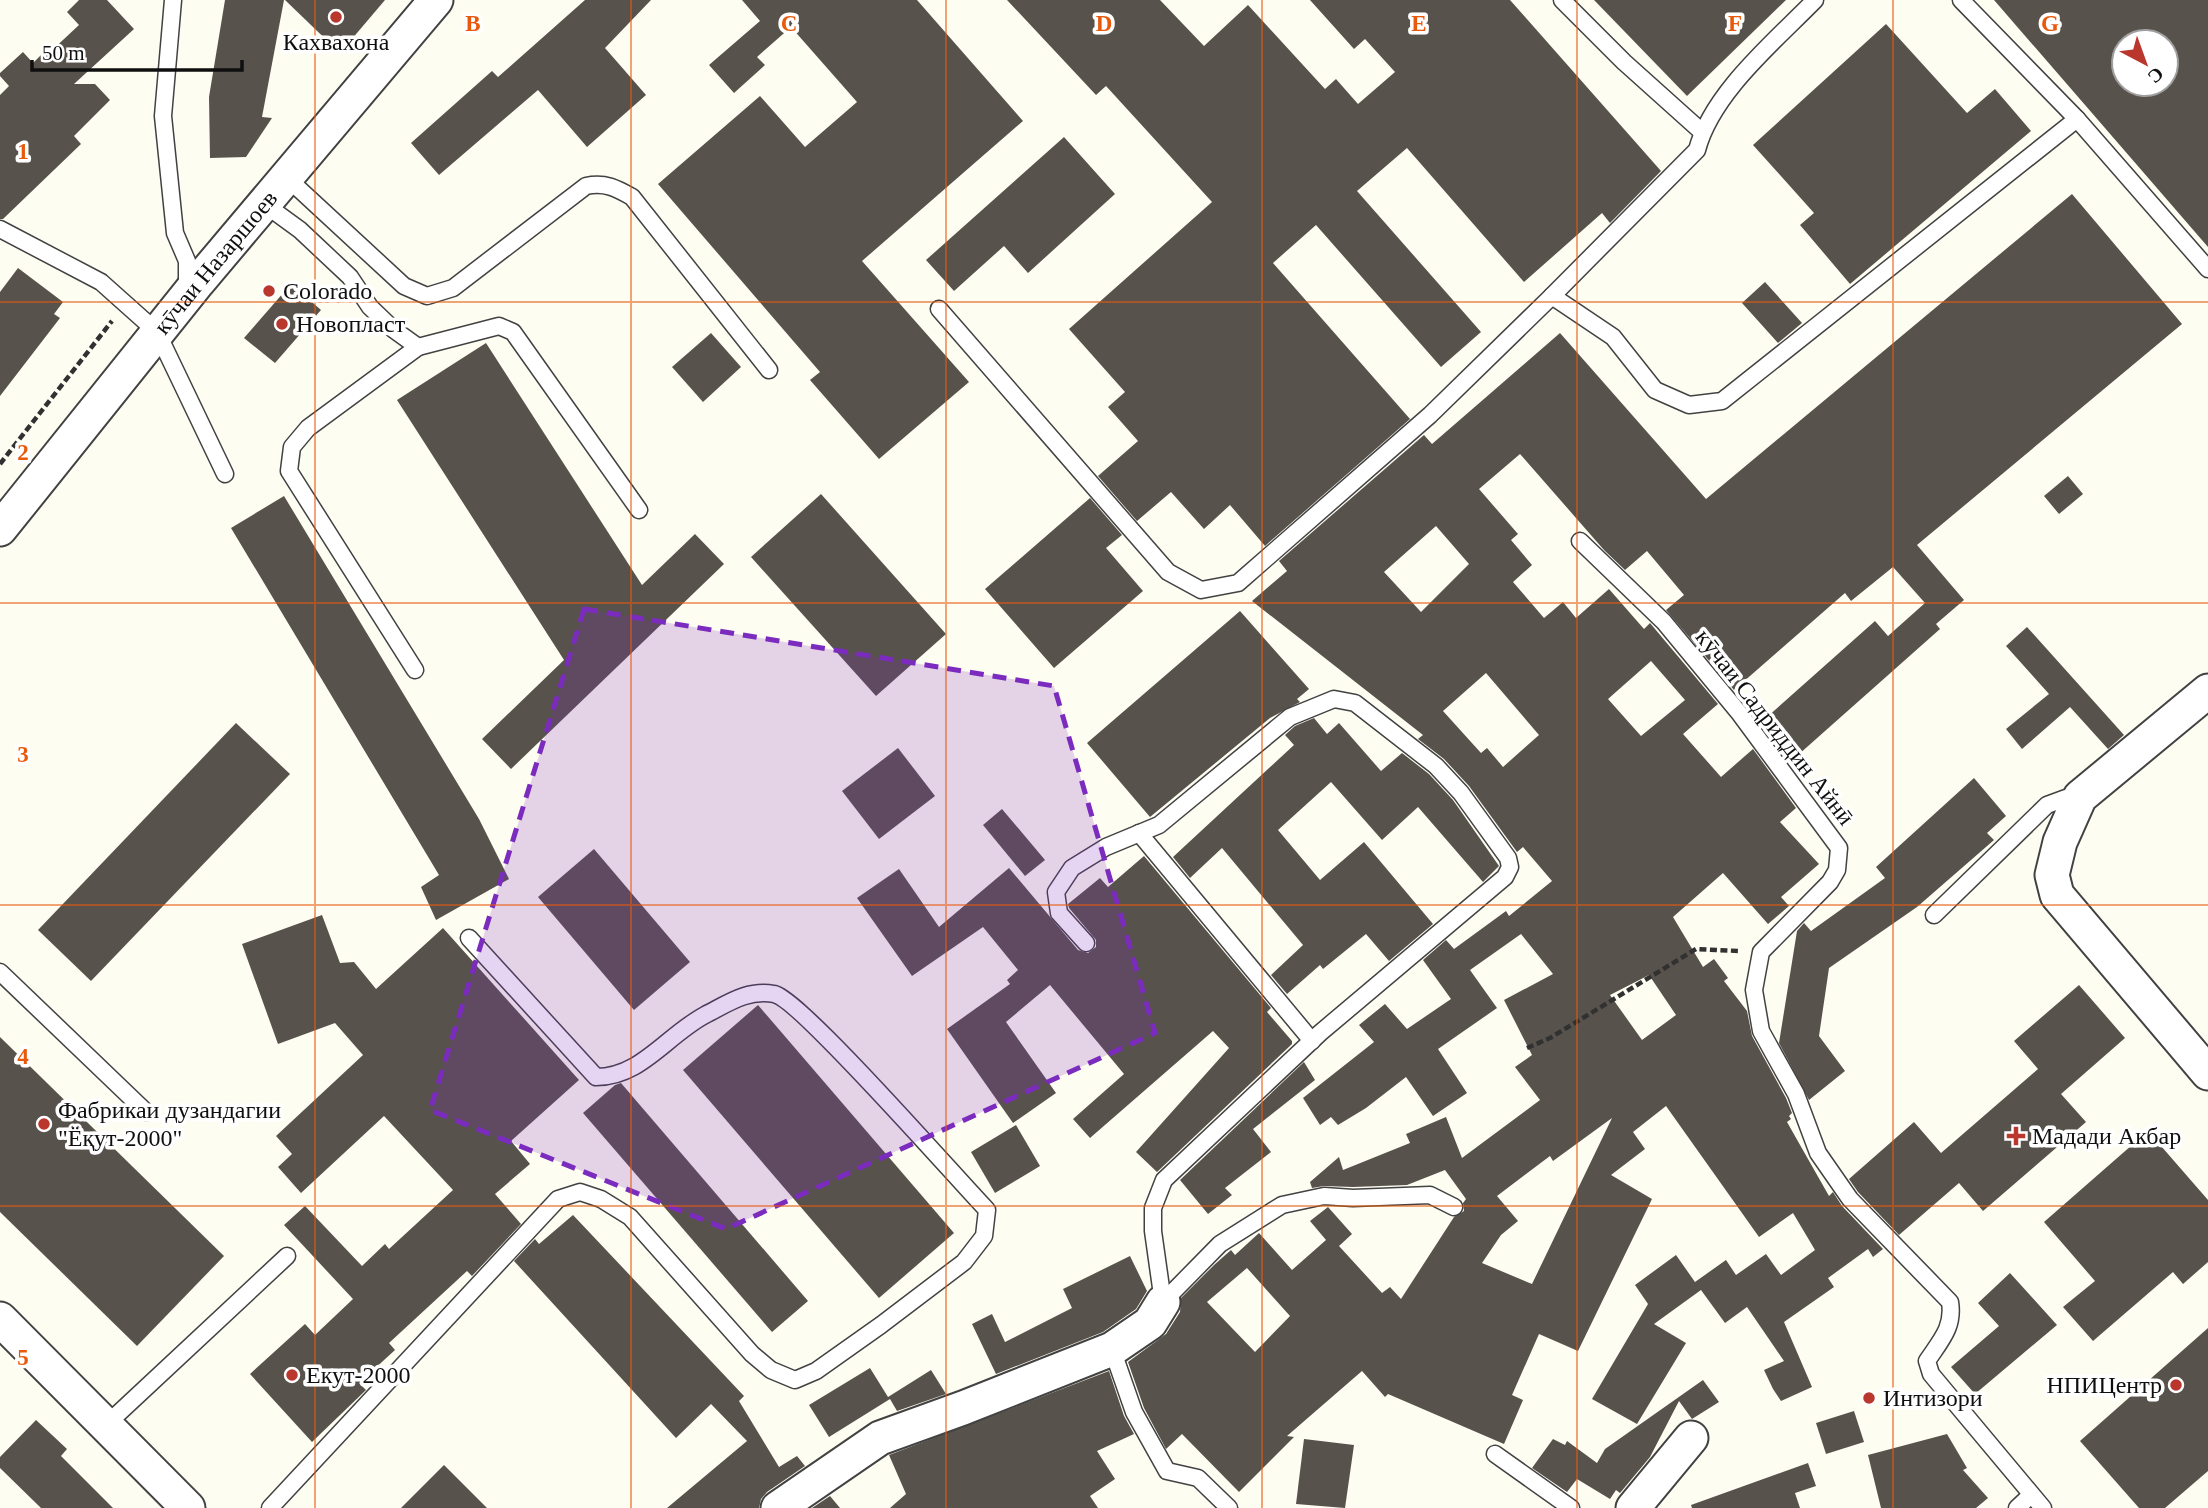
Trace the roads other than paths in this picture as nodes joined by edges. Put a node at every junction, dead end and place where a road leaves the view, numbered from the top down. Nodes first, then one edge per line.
1 (173, 0) edge
2 (436, 0) edge
3 (1562, 0) edge
4 (1815, 0) edge
5 (1961, 0) edge
6 (2077, 119) junction
7 (1702, 132) junction
8 (285, 176) junction
9 (263, 203) junction
10 (1, 232) edge
11 (2208, 269) edge
12 (187, 296) junction
13 (1552, 296) junction
14 (939, 309) dead end
15 (157, 332) junction
16 (418, 347) junction
17 (769, 370) dead end
18 (225, 474) dead end
19 (639, 510) dead end
20 (0, 529) edge
21 (1580, 541) dead end
22 (415, 670) dead end
23 (2208, 691) edge
24 (2080, 797) junction
25 (1139, 833) junction
26 (1934, 915) dead end
27 (469, 938) dead end
28 (1086, 943) dead end
29 (0, 972) edge
30 (1312, 1041) junction
31 (2208, 1073) edge
32 (146, 1112) dead end
33 (1454, 1207) dead end
34 (287, 1256) dead end
35 (1163, 1302) junction
36 (0, 1319) edge
37 (1112, 1349) junction
38 (107, 1424) junction
39 (1690, 1438) dead end
40 (1495, 1454) dead end
41 (2031, 1495) junction
42 (188, 1508) edge
43 (270, 1508) edge
44 (778, 1508) edge
45 (1229, 1508) edge
46 (1571, 1508) edge
47 (1633, 1508) edge
48 (2017, 1508) edge
49 (2043, 1508) edge

1 - 12 lane
2 - 8 street, кӯчаи Назаршоев
3 - 7 lane
4 - 7 lane
5 - 6 lane
6 - 11 lane
6 - 13 lane
7 - 13 lane
8 - 9 street, кӯчаи Назаршоев
8 - 17 lane
9 - 12 street, кӯчаи Назаршоев
9 - 16 lane
10 - 15 lane
12 - 15 street, кӯчаи Назаршоев
13 - 14 lane
15 - 18 lane
15 - 20 street, кӯчаи Назаршоев
16 - 19 lane
16 - 22 lane
21 - 41 lane, кӯчаи Садриддин Айнӣ
23 - 24 street
24 - 26 lane
24 - 31 street
25 - 28 lane
25 - 30 lane
25 - 30 lane
27 - 43 lane
29 - 32 lane
30 - 35 lane
33 - 35 lane
34 - 38 lane
35 - 37 street
36 - 38 street
37 - 44 street
37 - 45 lane
38 - 42 street
39 - 47 street
40 - 46 lane
41 - 48 lane
41 - 49 lane

